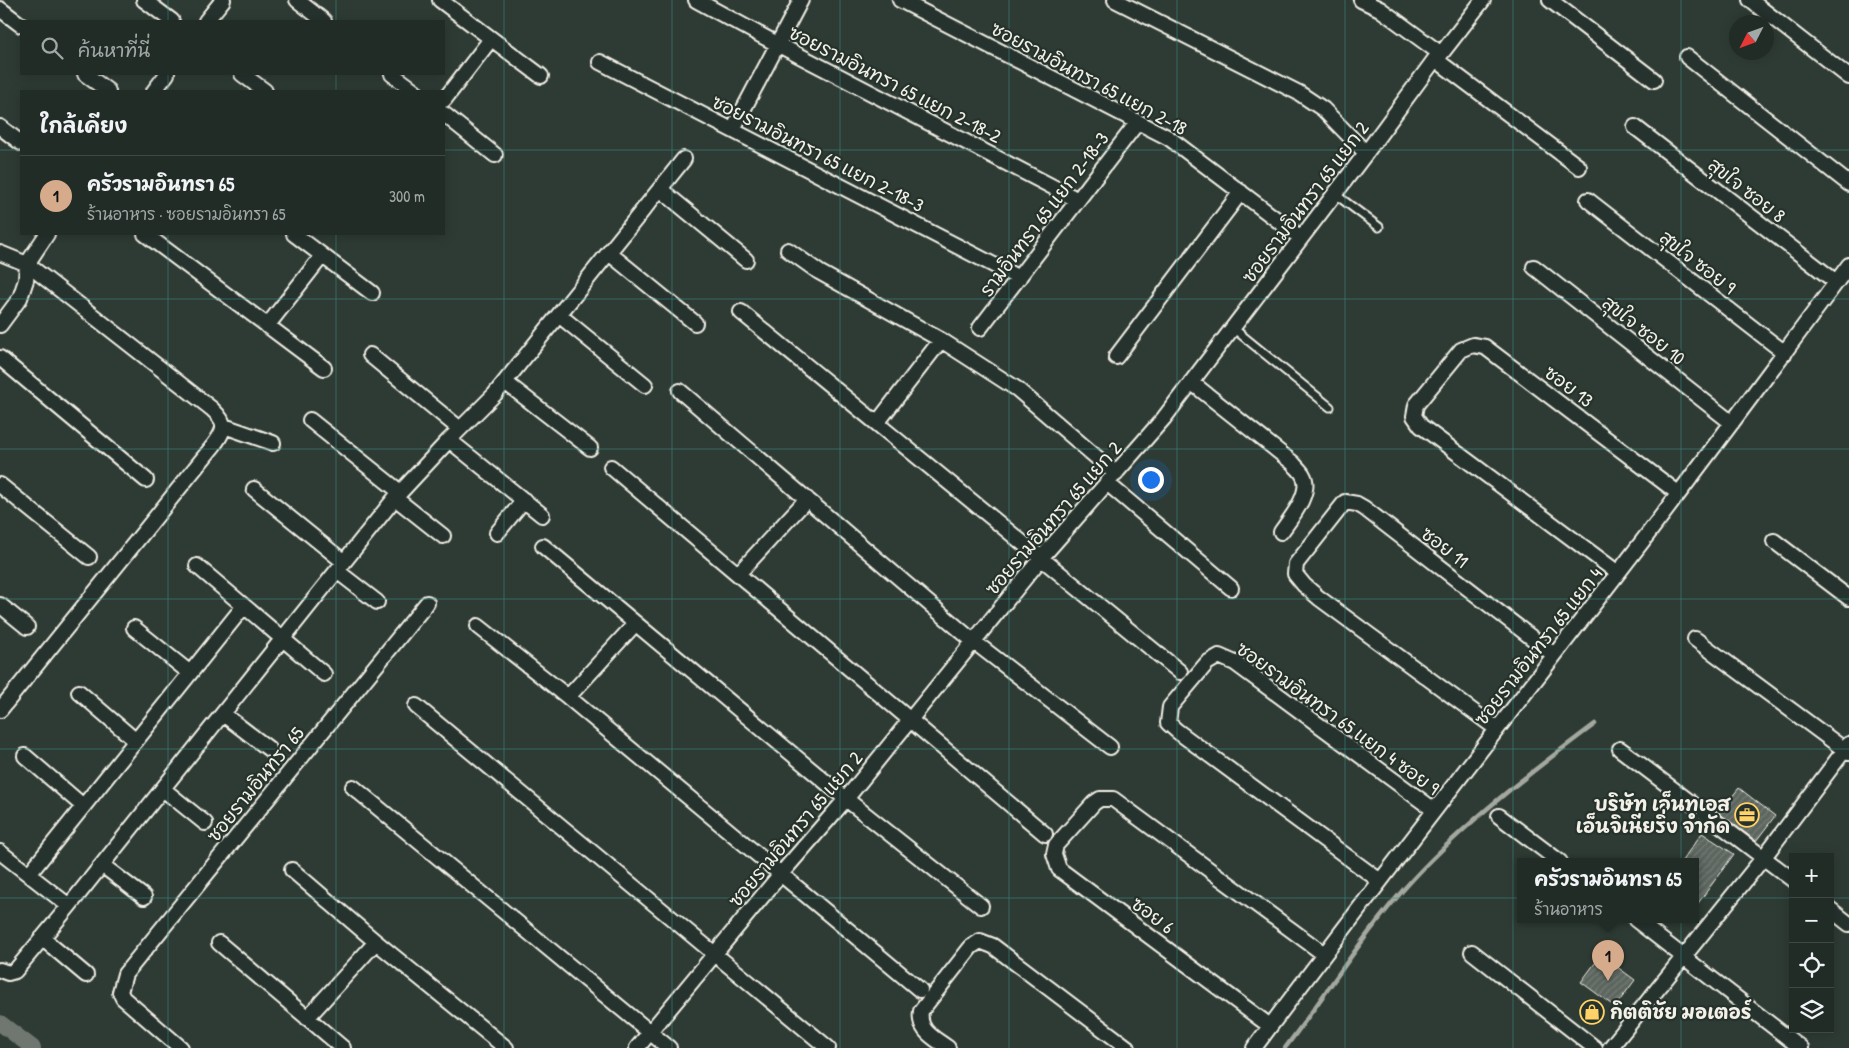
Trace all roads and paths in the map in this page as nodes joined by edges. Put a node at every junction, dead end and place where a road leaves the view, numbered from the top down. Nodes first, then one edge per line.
1 (144, 0) edge
2 (223, 0) edge
3 (297, 0) edge
4 (440, 0) edge
5 (696, 0) edge
6 (801, 0) edge
7 (900, 0) edge
8 (1115, 0) edge
9 (1361, 0) edge
10 (1483, 0) edge
11 (1550, 0) edge
12 (1750, 0) edge
13 (0, 9) edge
14 (171, 20) edge
15 (207, 20) edge
16 (323, 20) edge
17 (20, 24) edge
18 (491, 39) junction
19 (777, 44) junction
20 (1438, 56) junction
21 (1687, 57) dead end
22 (600, 62) dead end
23 (86, 75) edge
24 (166, 75) edge
25 (243, 75) edge
26 (393, 75) edge
27 (541, 76) dead end
28 (1849, 77) edge
29 (1654, 80) dead end
30 (107, 90) edge
31 (155, 90) edge
32 (264, 90) edge
33 (414, 90) edge
34 (445, 99) edge
35 (445, 115) edge
36 (1137, 123) junction
37 (0, 127) edge
38 (1635, 127) dead end
39 (733, 129) junction
40 (20, 141) edge
41 (1366, 153) junction
42 (495, 154) dead end
43 (684, 159) dead end
44 (1579, 167) dead end
45 (1849, 184) edge
46 (660, 189) junction
47 (1241, 192) junction
48 (1335, 194) junction
49 (1078, 200) junction
50 (1588, 200) dead end
51 (1379, 227) dead end
52 (46, 235) edge
53 (146, 235) edge
54 (295, 235) edge
55 (1301, 238) junction
56 (788, 250) dead end
57 (0, 253) edge
58 (609, 253) junction
59 (322, 256) junction
60 (746, 260) dead end
61 (27, 264) junction
62 (1849, 264) edge
63 (1534, 266) dead end
64 (1019, 278) junction
65 (1836, 282) junction
66 (372, 293) dead end
67 (741, 312) dead end
68 (559, 315) junction
69 (695, 323) dead end
70 (0, 326) edge
71 (267, 326) junction
72 (980, 328) dead end
73 (1233, 328) junction
74 (941, 340) junction
75 (1784, 353) junction
76 (370, 355) dead end
77 (1116, 357) dead end
78 (0, 358) edge
79 (324, 368) dead end
80 (505, 382) junction
81 (1191, 382) junction
82 (645, 385) dead end
83 (680, 391) dead end
84 (1330, 407) dead end
85 (310, 420) dead end
86 (877, 423) junction
87 (1732, 423) junction
88 (224, 426) junction
89 (460, 429) junction
90 (449, 440) junction
91 (273, 442) dead end
92 (590, 448) dead end
93 (611, 467) dead end
94 (1111, 479) junction
95 (146, 480) dead end
96 (0, 485) edge
97 (254, 489) dead end
98 (1678, 493) junction
99 (398, 495) junction
100 (807, 499) junction
101 (524, 500) junction
102 (542, 514) dead end
103 (497, 532) dead end
104 (1281, 532) dead end
105 (443, 536) dead end
106 (1774, 541) dead end
107 (543, 546) dead end
108 (89, 557) dead end
109 (1042, 557) junction
110 (197, 566) dead end
111 (341, 566) junction
112 (1618, 573) junction
113 (738, 574) junction
114 (1231, 588) dead end
115 (1849, 598) edge
116 (377, 602) dead end
117 (427, 603) dead end
118 (0, 605) edge
119 (244, 606) junction
120 (635, 624) junction
121 (478, 626) dead end
122 (27, 627) dead end
123 (134, 628) dead end
124 (282, 639) junction
125 (1695, 639) dead end
126 (973, 641) junction
127 (1554, 655) junction
128 (1180, 672) dead end
129 (190, 673) junction
130 (324, 674) dead end
131 (79, 692) dead end
132 (568, 697) junction
133 (416, 706) dead end
134 (0, 710) edge
135 (223, 714) junction
136 (911, 720) junction
137 (1496, 729) junction
138 (136, 741) junction
139 (1110, 747) dead end
140 (269, 749) dead end
141 (1620, 749) dead end
142 (1847, 749) edge
143 (25, 756) dead end
144 (353, 787) dead end
145 (163, 788) junction
146 (846, 799) junction
147 (83, 806) junction
148 (1434, 810) junction
149 (1499, 816) dead end
150 (205, 823) dead end
151 (1046, 834) dead end
152 (0, 852) edge
153 (1764, 857) junction
154 (1555, 858) edge
155 (102, 865) junction
156 (292, 870) dead end
157 (29, 874) junction
158 (780, 874) junction
159 (1789, 877) edge
160 (1380, 881) junction
161 (144, 897) dead end
162 (69, 906) junction
163 (981, 906) dead end
164 (1834, 912) edge
165 (1640, 923) edge
166 (1849, 924) edge
167 (42, 938) junction
168 (376, 942) junction
169 (218, 943) dead end
170 (1472, 952) dead end
171 (714, 954) junction
172 (1324, 954) junction
173 (1684, 956) junction
174 (0, 970) edge
175 (86, 975) dead end
176 (920, 990) dead end
177 (306, 1018) junction
178 (1270, 1026) junction
179 (650, 1032) junction
180 (181, 1048) edge
181 (343, 1048) edge
182 (506, 1048) edge
183 (637, 1048) edge
184 (669, 1048) edge
185 (828, 1048) edge
186 (948, 1048) edge
187 (1128, 1048) edge
188 (1254, 1048) edge
189 (1595, 1048) edge
190 (1610, 1048) edge
191 (1801, 1048) edge

1 - 14 street
2 - 15 street
3 - 16 street
4 - 18 street
5 - 19 street, ซอยรามอินทรา 65 แยก 2-18-2
6 - 19 street
7 - 36 street, ซอยรามอินทรา 65 แยก 2-18
8 - 41 street
9 - 20 street
10 - 20 street, ซอยรามอินทรา 65 แยก 2
11 - 29 street
12 - 28 street
13 - 17 street
18 - 27 street
18 - 34 street
19 - 39 street
19 - 49 street, ซอยรามอินทรา 65 แยก 2-18-2
20 - 41 street, ซอยรามอินทรา 65 แยก 2
20 - 44 street
21 - 45 street
22 - 39 street, ซอยรามอินทรา 65 แยก 2-18-3
23 - 30 street
24 - 31 street
25 - 32 street
26 - 33 street
35 - 42 street
36 - 47 street, ซอยรามอินทรา 65 แยก 2-18
36 - 49 street, รามอินทรา 65 แยก 2-18-3
37 - 40 street
38 - 65 street, สุขใจ ซอย 8
39 - 64 street, ซอยรามอินทรา 65 แยก 2-18-3
41 - 48 street, ซอยรามอินทรา 65 แยก 2
43 - 46 street
46 - 58 street
46 - 60 street
47 - 55 street, ซอยรามอินทรา 65 แยก 2-18
47 - 77 street
48 - 51 lane
48 - 55 street, ซอยรามอินทรา 65 แยก 2
49 - 64 street, รามอินทรา 65 แยก 2-18-3
50 - 75 street, สุขใจ ซอย 9
52 - 61 street
53 - 71 street
54 - 59 street
55 - 73 street, ซอยรามอินทรา 65 แยก 2
56 - 74 street
57 - 61 street
58 - 68 street
58 - 69 street
59 - 66 street
59 - 71 street
61 - 70 street
61 - 88 street
62 - 65 street, ซอยรามอินทรา 65 แยก 4
63 - 87 street, สุขใจ ซอย 10
64 - 72 street, รามอินทรา 65 แยก 2-18-3
65 - 75 street, ซอยรามอินทรา 65 แยก 4
67 - 86 street
68 - 80 street
68 - 82 street
71 - 79 street
73 - 81 street, ซอยรามอินทรา 65 แยก 2
73 - 84 lane
74 - 86 street
74 - 94 street
75 - 87 street, ซอยรามอินทรา 65 แยก 4
76 - 89 street
78 - 95 street
80 - 89 street
80 - 92 street
81 - 94 street, ซอยรามอินทรา 65 แยก 2
81 - 104 street
83 - 100 street
85 - 99 street
86 - 109 street
87 - 98 street, ซอยรามอินทรา 65 แยก 4
88 - 91 street
88 - 134 street
89 - 90 street
90 - 99 street
90 - 101 street
93 - 113 street
94 - 109 street, ซอยรามอินทรา 65 แยก 2
94 - 114 street
96 - 108 street
97 - 111 street
98 - 112 street, ซอยรามอินทรา 65 แยก 4
98 - 112 street, ซอย 13
99 - 105 street
99 - 111 street
100 - 113 street
100 - 126 street
101 - 102 street
101 - 103 street
106 - 115 street
107 - 120 street
109 - 126 street, ซอยรามอินทรา 65 แยก 2
109 - 128 street
110 - 119 street
111 - 116 street
111 - 124 street
112 - 127 street, ซอยรามอินทรา 65 แยก 4
113 - 136 street
117 - 180 street, ซอยรามอินทรา 65
118 - 122 street
119 - 124 street
119 - 129 street
120 - 132 street
120 - 146 street
121 - 132 street
123 - 129 street
124 - 130 street
124 - 135 street
125 - 142 street
126 - 136 street, ซอยรามอินทรา 65 แยก 2
126 - 139 street
127 - 137 street, ซอยรามอินทรา 65 แยก 4
127 - 137 street, ซอย 11
129 - 138 street
131 - 138 street
132 - 158 street
133 - 171 street
135 - 140 street
135 - 145 street
136 - 146 street, ซอยรามอินทรา 65 แยก 2
136 - 151 street
137 - 148 street, ซอยรามอินทรา 65 แยก 4
138 - 147 street
141 - 153 street
142 - 153 street
143 - 147 street
144 - 179 street
145 - 150 street
145 - 155 street
146 - 158 street, ซอยรามอินทรา 65 แยก 2
146 - 163 street
147 - 157 street
148 - 160 street, ซอยรามอินทรา 65 แยก 4
148 - 160 street, ซอยรามอินทรา 65 แยก 4 ซอย 9
149 - 154 street
152 - 157 street
153 - 159 street
153 - 173 street
155 - 161 street
155 - 162 street
156 - 168 street
157 - 162 street
158 - 171 street, ซอยรามอินทรา 65 แยก 2
158 - 176 street
160 - 172 street, ซอยรามอินทรา 65 แยก 4
162 - 167 street
164 - 166 street
165 - 173 street
167 - 174 street
167 - 175 street
168 - 177 street
168 - 182 street
169 - 177 street
170 - 189 street
171 - 179 street, ซอยรามอินทรา 65 แยก 2
171 - 185 street
172 - 178 street, ซอยรามอินทรา 65 แยก 4
172 - 178 street, ซอย 6
173 - 190 street
173 - 191 street
177 - 181 street
178 - 188 street, ซอยรามอินทรา 65 แยก 4
179 - 183 street, ซอยรามอินทรา 65 แยก 2
179 - 184 street
186 - 187 street

